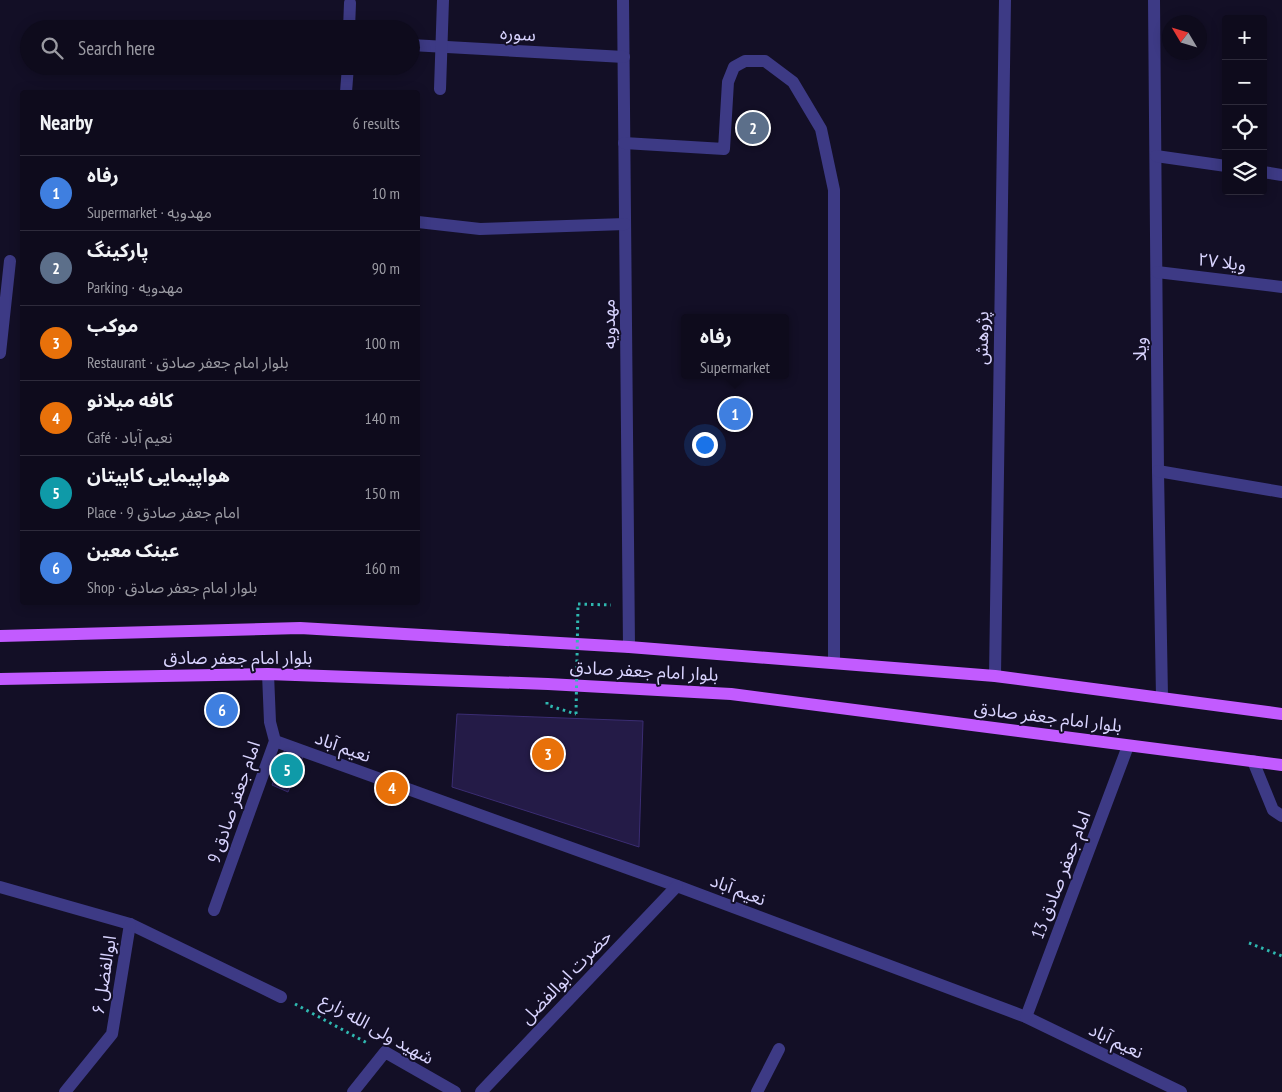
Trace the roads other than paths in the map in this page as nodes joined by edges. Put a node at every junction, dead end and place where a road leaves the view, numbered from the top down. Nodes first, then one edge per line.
1 (443, 0) edge
2 (623, 0) edge
3 (1004, 0) edge
4 (1154, 0) edge
5 (350, 3) dead end
6 (349, 20) edge
7 (420, 46) edge
8 (441, 47) junction
9 (624, 57) junction
10 (347, 75) edge
11 (440, 89) dead end
12 (346, 90) edge
13 (624, 143) junction
14 (1156, 156) junction
15 (1222, 165) edge
16 (1267, 172) edge
17 (1282, 174) edge
18 (420, 222) edge
19 (625, 224) junction
20 (10, 262) dead end
21 (1157, 272) junction
22 (1282, 287) edge
23 (0, 353) edge
24 (1158, 471) junction
25 (1282, 492) edge
26 (0, 636) edge
27 (629, 647) junction
28 (834, 663) junction
29 (268, 674) junction
30 (995, 676) junction
31 (0, 679) edge
32 (1162, 697) junction
33 (1282, 714) edge
34 (275, 741) junction
35 (1128, 746) junction
36 (1253, 761) junction
37 (1282, 765) edge
38 (1282, 816) edge
39 (677, 886) junction
40 (0, 887) edge
41 (214, 910) dead end
42 (130, 924) junction
43 (281, 997) road end
44 (1026, 1017) junction
45 (779, 1049) dead end
46 (1174, 1091) edge
47 (65, 1092) edge
48 (353, 1092) edge
49 (456, 1092) edge
50 (481, 1092) edge
51 (757, 1092) edge

1 - 8 street
2 - 9 street, مهدویه
3 - 30 street, پژوهش
4 - 14 street, ویلا
5 - 6 street
7 - 8 street, سوره
8 - 9 street, سوره
8 - 11 street
9 - 13 street, مهدویه
10 - 12 street
13 - 19 street, مهدویه
13 - 28 street
14 - 15 street
14 - 21 street, ویلا
16 - 17 street
18 - 19 street
19 - 27 street, مهدویه
20 - 23 street
21 - 22 street, ویلا ۲۷
21 - 24 street, ویلا
24 - 25 street
24 - 32 street, ویلا
26 - 27 main road, بلوار امام جعفر صادق
27 - 28 main road, بلوار امام جعفر صادق
28 - 30 main road, بلوار امام جعفر صادق
29 - 31 main road, بلوار امام جعفر صادق
29 - 34 street, امام جعفر صادق 9
29 - 35 main road, بلوار امام جعفر صادق
30 - 32 main road, بلوار امام جعفر صادق
32 - 33 main road, بلوار امام جعفر صادق
34 - 39 street, نعیم آباد
34 - 41 street, امام جعفر صادق 9
35 - 36 main road, بلوار امام جعفر صادق
35 - 44 street, امام جعفر صادق 13
36 - 37 main road, بلوار امام جعفر صادق
36 - 38 street
39 - 44 street, نعیم آباد
39 - 50 street, حضرت ابوالفضل
40 - 42 street
42 - 43 street, ابوالفضل ۶
42 - 47 street, ابوالفضل ۶
44 - 46 street, نعیم آباد
45 - 51 street
48 - 49 street, شهید ولی الله زارع

